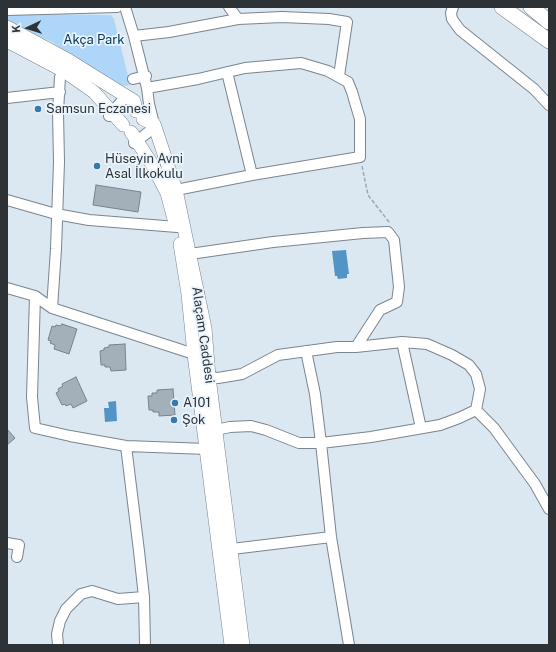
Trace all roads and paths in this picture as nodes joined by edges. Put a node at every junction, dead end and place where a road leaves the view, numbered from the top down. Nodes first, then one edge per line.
1 (117, 7) edge
2 (125, 7) edge
3 (229, 7) edge
4 (453, 7) edge
5 (502, 7) edge
6 (532, 7) edge
7 (54, 8) edge
8 (7, 10) edge
9 (238, 19) junction
10 (549, 22) edge
11 (7, 27) edge
12 (131, 37) junction
13 (7, 41) edge
14 (549, 41) edge
15 (64, 71) junction
16 (228, 72) junction
17 (339, 76) junction
18 (140, 77) junction
19 (147, 88) junction
20 (60, 92) junction
21 (7, 98) edge
22 (549, 105) edge
23 (141, 113) junction
24 (110, 114) junction
25 (131, 135) junction
26 (360, 157) junction
27 (252, 175) junction
28 (176, 190) junction
29 (7, 200) edge
30 (56, 214) junction
31 (177, 228) junction
32 (388, 232) junction
33 (190, 254) junction
34 (7, 288) edge
35 (35, 296) junction
36 (52, 308) junction
37 (402, 342) junction
38 (356, 346) junction
39 (306, 351) junction
40 (194, 354) junction
41 (209, 378) junction
42 (476, 410) junction
43 (421, 428) junction
44 (216, 430) junction
45 (321, 443) junction
46 (126, 446) junction
47 (207, 449) junction
48 (549, 509) edge
49 (331, 537) junction
50 (7, 543) edge
51 (232, 549) junction
52 (18, 557) dead end
53 (144, 598) junction
54 (58, 645) edge
55 (145, 645) edge
56 (231, 645) edge
57 (243, 645) edge
58 (349, 645) edge

1 - 7 street
1 - 12 street
2 - 12 street
3 - 9 street
4 - 22 street
5 - 14 highway
6 - 10 highway
7 - 8 street
9 - 12 street
9 - 17 street
11 - 23 main road
12 - 18 street
13 - 15 main road, Alaçam Caddesi
15 - 20 street
15 - 24 main road, Alaçam Caddesi
16 - 17 street
16 - 19 street
16 - 27 street
17 - 26 street
18 - 19 street
18 - 23 street
19 - 23 street
20 - 21 street
20 - 30 street
23 - 24 street
23 - 25 main road
23 - 25 main road
23 - 28 main road, Alaçam Caddesi
24 - 25 main road, Alaçam Caddesi
25 - 31 main road, Alaçam Caddesi
26 - 27 street
26 - 32 path
27 - 28 street
28 - 33 main road, Alaçam Caddesi
29 - 30 street
30 - 31 street
30 - 36 street
31 - 40 main road, Alaçam Caddesi
32 - 33 street
32 - 38 street
33 - 41 main road, Alaçam Caddesi
34 - 35 street
35 - 36 street
35 - 46 street
36 - 40 street
37 - 38 street
37 - 42 street
37 - 43 street
38 - 39 street
39 - 41 street
39 - 45 street
40 - 47 main road, Alaçam Caddesi
41 - 44 main road, Alaçam Caddesi
42 - 43 street
42 - 48 street
43 - 45 street
44 - 45 street
44 - 51 main road, Alaçam Caddesi
45 - 49 street
46 - 47 street
46 - 53 street
47 - 56 main road, Alaçam Caddesi
49 - 51 street
49 - 58 street
50 - 52 street
51 - 57 main road, Alaçam Caddesi
53 - 54 street
53 - 55 street

